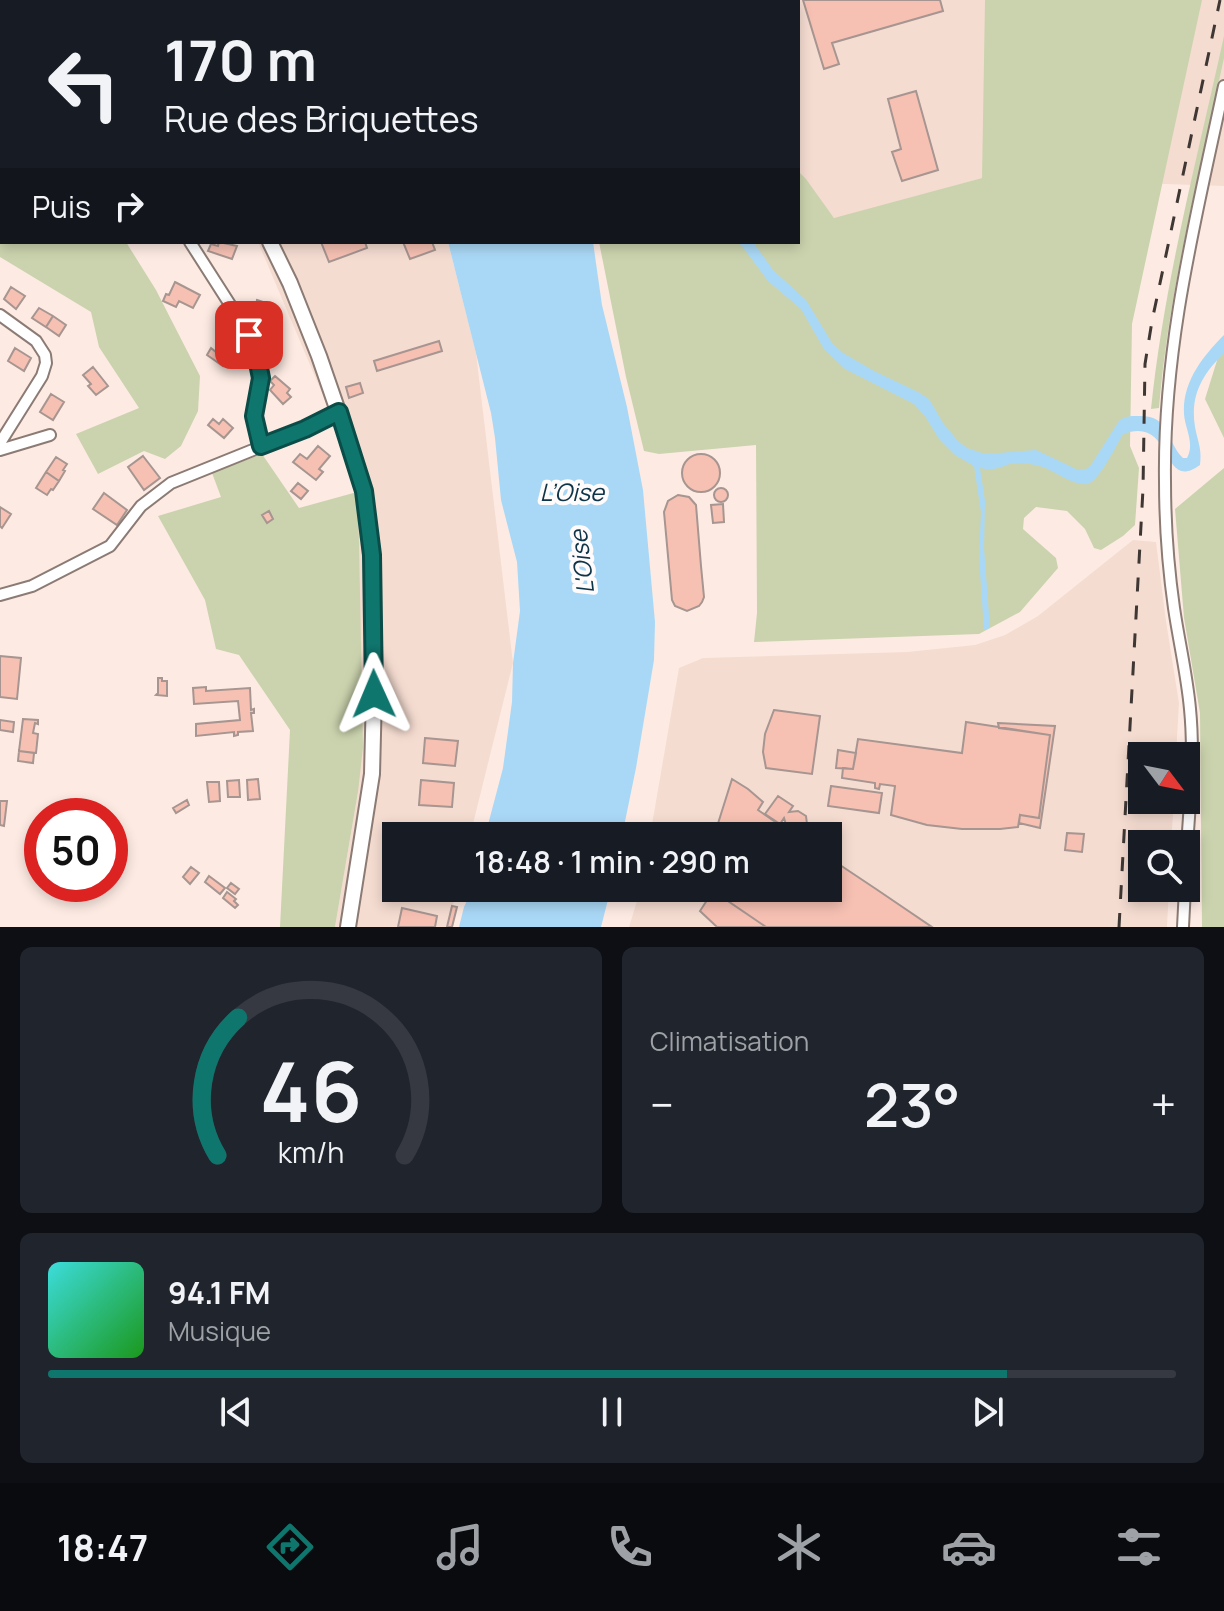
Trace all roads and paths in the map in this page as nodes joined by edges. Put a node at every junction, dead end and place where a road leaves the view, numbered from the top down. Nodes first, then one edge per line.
1 (1224, 86) edge
2 (191, 244) edge
3 (274, 244) edge
4 (0, 315) edge
5 (339, 412) junction
6 (50, 435) dead end
7 (0, 443) edge
8 (261, 446) junction
9 (0, 450) edge
10 (0, 595) edge
11 (1188, 830) edge
12 (1184, 902) edge
13 (348, 927) edge
14 (1183, 927) edge

1 - 11 street
2 - 8 street
3 - 5 main road
4 - 7 street
5 - 8 street
5 - 13 main road
6 - 9 street
8 - 10 street
12 - 14 street

